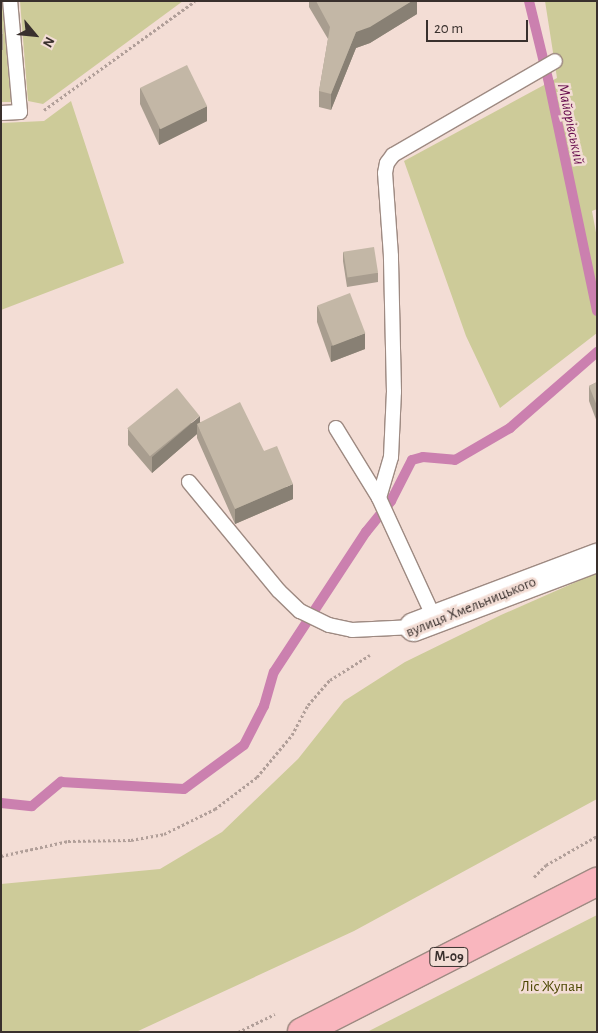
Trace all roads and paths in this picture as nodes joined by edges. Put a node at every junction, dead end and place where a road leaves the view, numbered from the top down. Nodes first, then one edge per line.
1 (10, 1) edge
2 (195, 1) edge
3 (549, 65) dead end
4 (20, 112) junction
5 (1, 113) edge
6 (336, 428) dead end
7 (189, 482) dead end
8 (382, 506) junction
9 (597, 558) edge
10 (424, 623) junction
11 (597, 836) edge
12 (1, 856) edge
13 (546, 865) dead end
14 (597, 882) edge
15 (302, 1032) edge

1 - 4 lane
2 - 4 path
3 - 8 lane
4 - 5 lane
6 - 8 lane
7 - 10 lane
8 - 10 lane
9 - 10 street, вулиця Хмельницького
10 - 12 path, вулиця Хмельницького
11 - 13 path
14 - 15 main road, М-09

